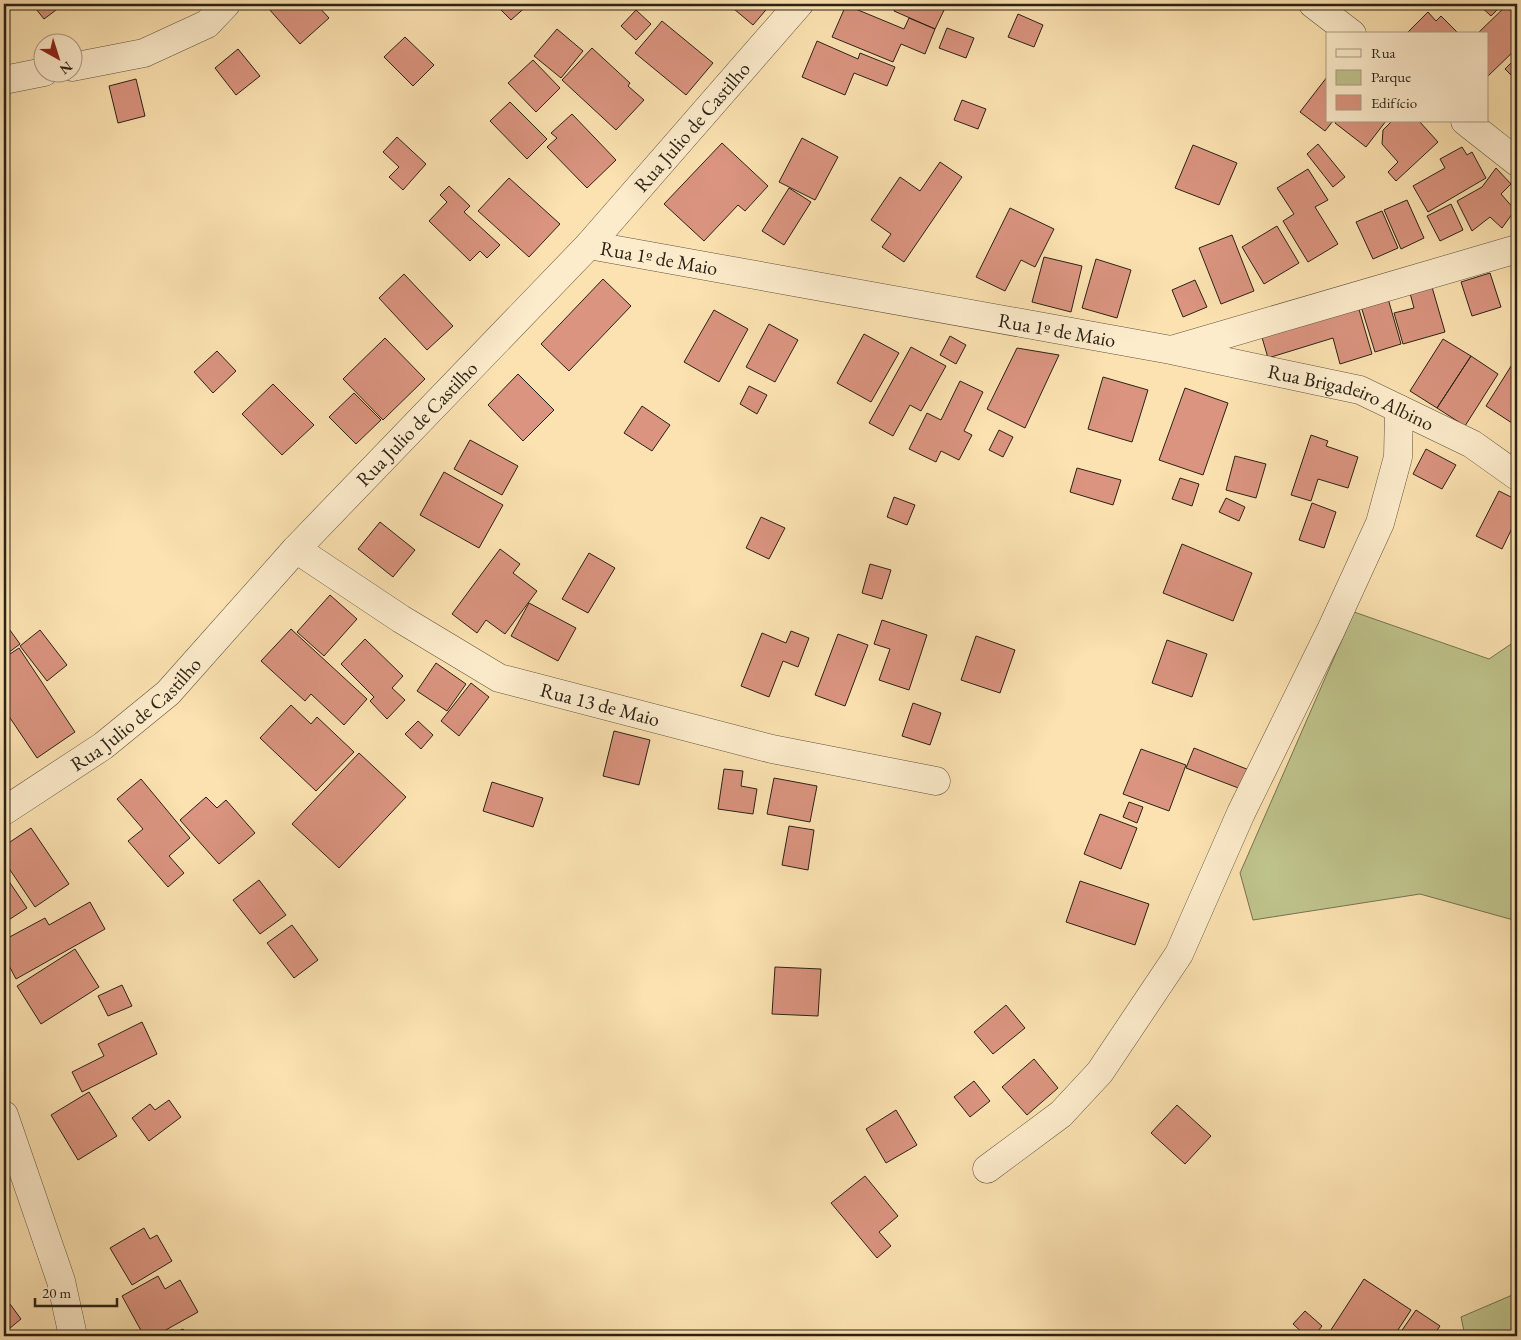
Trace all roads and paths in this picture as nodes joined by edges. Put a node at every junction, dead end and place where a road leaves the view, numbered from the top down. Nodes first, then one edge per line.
1 (226, 4) edge
2 (799, 4) edge
3 (1313, 4) edge
4 (1349, 32) edge
5 (82, 65) edge
6 (32, 74) edge
7 (4, 80) edge
8 (1465, 122) edge
9 (1517, 162) edge
10 (588, 245) junction
11 (1517, 249) edge
12 (1171, 350) junction
13 (1399, 409) junction
14 (1517, 476) edge
15 (296, 549) junction
16 (936, 781) dead end
17 (4, 812) edge
18 (4, 1115) edge
19 (987, 1169) dead end
20 (73, 1336) edge

1 - 5 street
2 - 10 street, Rua Julio de Castilho
3 - 4 street
6 - 7 street
8 - 9 street
10 - 12 street, Rua 1º de Maio
10 - 15 street, Rua Julio de Castilho
11 - 12 street, Rua 1º de Maio
12 - 13 street, Rua Brigadeiro Albino
13 - 14 street, Rua Brigadeiro Albino
13 - 19 street
15 - 16 street, Rua 13 de Maio
15 - 17 street, Rua Julio de Castilho
18 - 20 street

